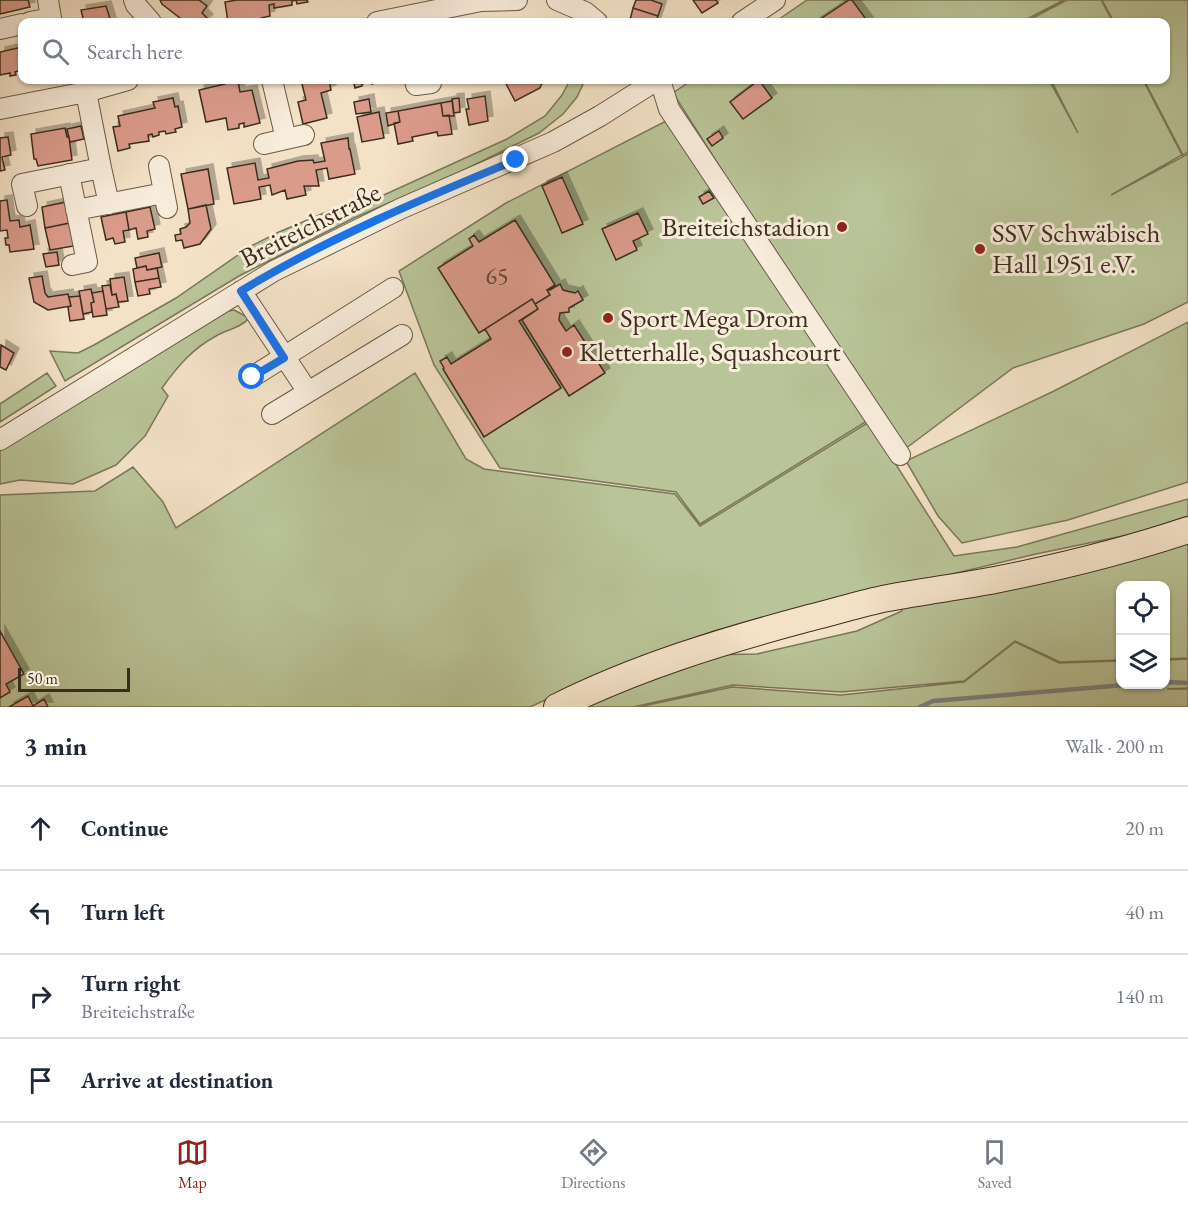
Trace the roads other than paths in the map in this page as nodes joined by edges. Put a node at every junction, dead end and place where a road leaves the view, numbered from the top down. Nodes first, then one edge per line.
1 (48, 0) edge
2 (134, 0) edge
3 (517, 0) edge
4 (557, 0) edge
5 (775, 0) edge
6 (402, 13) edge
7 (51, 18) edge
8 (148, 18) edge
9 (592, 18) edge
10 (748, 18) edge
11 (18, 25) edge
12 (0, 29) edge
13 (114, 84) edge
14 (274, 84) edge
15 (646, 84) edge
16 (653, 84) edge
17 (86, 92) junction
18 (0, 109) edge
19 (264, 144) dead end
20 (159, 166) dead end
21 (101, 168) junction
22 (69, 174) junction
23 (109, 204) junction
24 (27, 206) dead end
25 (76, 210) junction
26 (87, 262) dead end
27 (393, 288) dead end
28 (241, 291) junction
29 (402, 335) dead end
30 (284, 358) junction
31 (252, 377) dead end
32 (308, 392) junction
33 (272, 414) dead end
34 (0, 441) edge
35 (900, 455) dead end
36 (1188, 530) edge
37 (557, 707) edge

1 - 7 street
2 - 8 street
3 - 6 street
4 - 9 street
5 - 10 street
11 - 12 street
13 - 17 street
14 - 19 street
15 - 28 street, Breiteichstraße
16 - 35 street
17 - 18 street
17 - 21 street
20 - 23 street
21 - 22 street
21 - 23 street
22 - 24 street
22 - 25 street
23 - 25 street
25 - 26 street
27 - 30 street
28 - 30 street
28 - 34 street, Breiteichstraße
29 - 32 street
30 - 31 street
30 - 32 street
32 - 33 street
36 - 37 main road

